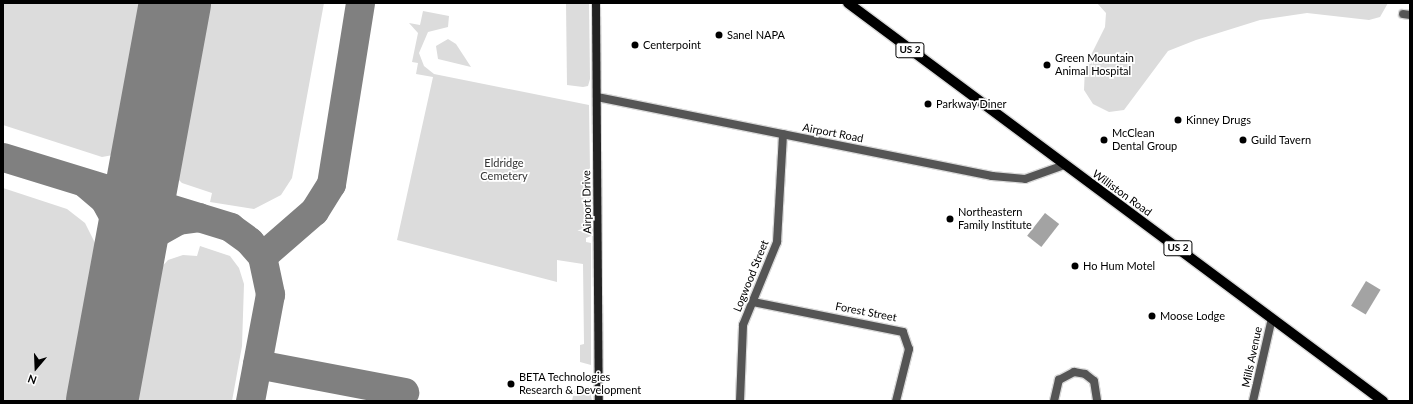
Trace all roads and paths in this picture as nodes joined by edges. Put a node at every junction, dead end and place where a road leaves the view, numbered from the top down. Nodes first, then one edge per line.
1 (596, 3) edge
2 (848, 3) edge
3 (597, 97) junction
4 (783, 134) junction
5 (1064, 165) junction
6 (753, 302) junction
7 (1272, 318) junction
8 (599, 401) edge
9 (740, 401) edge
10 (896, 401) edge
11 (1054, 401) edge
12 (1097, 401) edge
13 (1253, 401) edge
14 (1383, 401) edge

1 - 3 main road, Airport Drive
2 - 5 main road, Williston Road / US 2
3 - 4 street, Airport Road
3 - 8 main road, Airport Drive
4 - 5 street, Airport Road
4 - 6 street, Logwood Street
5 - 7 main road, Williston Road / US 2
6 - 9 street, Logwood Street
6 - 10 street, Forest Street
7 - 13 street, Mills Avenue
7 - 14 main road, Williston Road / US 2
11 - 12 street

